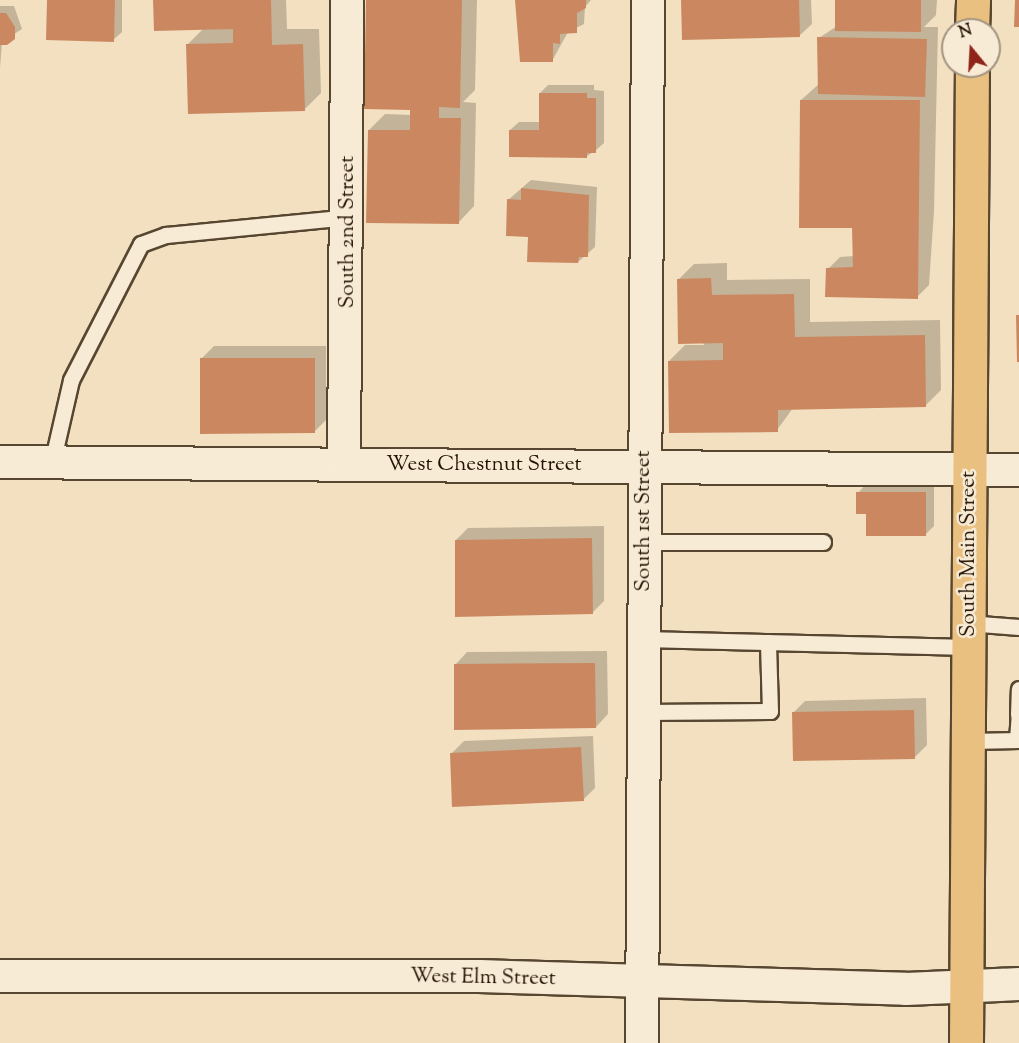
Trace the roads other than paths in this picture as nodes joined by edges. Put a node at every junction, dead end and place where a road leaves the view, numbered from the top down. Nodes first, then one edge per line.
1 (347, 0) edge
2 (648, 0) edge
3 (973, 0) edge
4 (972, 18) edge
5 (972, 78) edge
6 (348, 217) junction
7 (0, 462) edge
8 (52, 463) junction
9 (344, 464) junction
10 (644, 466) junction
11 (969, 470) junction
12 (1019, 470) edge
13 (644, 542) junction
14 (824, 542) dead end
15 (1019, 627) edge
16 (968, 635) junction
17 (643, 639) junction
18 (768, 642) junction
19 (1019, 690) edge
20 (643, 712) junction
21 (1018, 714) edge
22 (1018, 740) edge
23 (968, 741) junction
24 (0, 976) edge
25 (642, 983) junction
26 (1019, 984) edge
27 (966, 987) junction
28 (642, 1043) edge
29 (966, 1043) edge

1 - 6 street, South 2nd Street
2 - 10 street, South 1st Street
3 - 4 main road
5 - 11 main road, South Main Street
6 - 8 lane
6 - 9 street, South 2nd Street
7 - 8 street, West Chestnut Street
8 - 9 street, West Chestnut Street
9 - 10 street, West Chestnut Street
10 - 11 street, West Chestnut Street
10 - 13 street, South 1st Street
11 - 12 street, West Chestnut Street
11 - 16 main road, South Main Street
13 - 14 lane
13 - 17 street, South 1st Street
15 - 16 lane
16 - 18 lane
16 - 23 main road, South Main Street
17 - 18 lane
17 - 20 street, South 1st Street
18 - 20 lane
19 - 21 lane
20 - 25 street, South 1st Street
21 - 22 lane
22 - 23 lane
23 - 27 main road, South Main Street
24 - 25 street, West Elm Street
25 - 27 street, West Elm Street
25 - 28 street, South 1st Street
26 - 27 street, West Elm Street
27 - 29 main road, South Main Street

